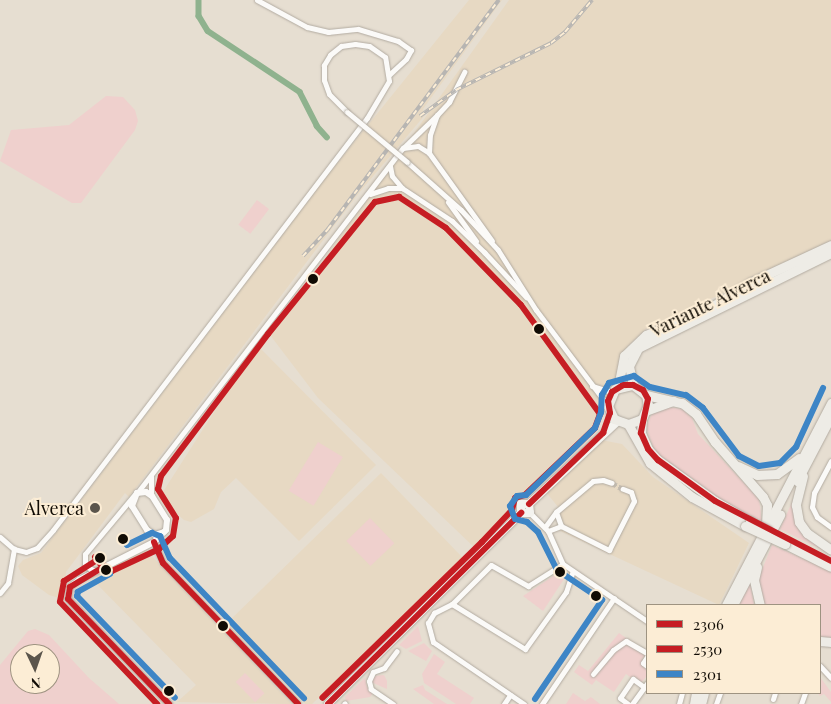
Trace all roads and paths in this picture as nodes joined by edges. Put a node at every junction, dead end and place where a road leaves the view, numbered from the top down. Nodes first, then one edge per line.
1 (257, 0) edge
2 (464, 72) dead end
3 (389, 75) junction
4 (437, 115) junction
5 (403, 148) junction
6 (429, 152) junction
7 (390, 166) junction
8 (402, 188) junction
9 (442, 194) junction
10 (370, 195) junction
11 (831, 245) edge
12 (498, 250) junction
13 (485, 253) junction
14 (831, 253) edge
15 (528, 299) junction
16 (633, 385) junction
17 (592, 386) junction
18 (615, 390) junction
19 (646, 395) junction
20 (673, 401) junction
21 (831, 403) edge
22 (609, 410) junction
23 (648, 410) junction
24 (831, 416) edge
25 (642, 420) junction
26 (618, 421) junction
27 (628, 424) junction
28 (603, 433) junction
29 (804, 452) junction
30 (831, 461) edge
31 (733, 463) junction
32 (806, 465) junction
33 (153, 472) junction
34 (612, 483) tunnel mouth
35 (623, 489) tunnel mouth
36 (136, 494) junction
37 (151, 494) junction
38 (529, 504) junction
39 (556, 512) junction
40 (521, 513) junction
41 (530, 513) junction
42 (748, 523) junction
43 (561, 526) junction
44 (831, 527) edge
45 (546, 529) junction
46 (147, 530) junction
47 (164, 532) junction
48 (0, 537) edge
49 (154, 542) junction
50 (786, 542) junction
51 (14, 549) junction
52 (759, 549) junction
53 (831, 550) edge
54 (831, 560) edge
55 (564, 564) junction
56 (831, 567) edge
57 (95, 571) junction
58 (573, 572) junction
59 (0, 593) edge
60 (614, 598) junction
61 (452, 604) junction
62 (727, 604) edge
63 (733, 604) edge
64 (760, 604) edge
65 (646, 620) edge
66 (397, 651) dead end
67 (646, 654) edge
68 (821, 667) edge
69 (592, 674) dead end
70 (831, 678) edge
71 (646, 685) edge
72 (775, 694) edge
73 (510, 695) junction
74 (773, 699) dead end
75 (169, 704) edge
76 (298, 704) edge
77 (328, 704) edge
78 (393, 704) edge
79 (504, 704) edge
80 (524, 704) edge
81 (542, 704) edge
82 (628, 704) edge
83 (632, 704) edge

1 - 3 street
2 - 4 street
3 - 9 street, bridge
3 - 51 street
4 - 5 street
4 - 6 street
5 - 6 street
5 - 7 street
6 - 12 street
7 - 8 street
7 - 10 street
8 - 10 street
8 - 13 street
9 - 12 street
9 - 13 street
10 - 33 street
11 - 18 main road, Variante Alverca
12 - 15 street
13 - 15 street
14 - 16 main road, Variante Alverca
15 - 17 street
16 - 18 main road
16 - 19 main road
17 - 18 street
17 - 22 street
18 - 22 main road
19 - 20 main road
19 - 23 main road
20 - 23 main road
20 - 31 main road
21 - 29 main road
22 - 26 main road
22 - 28 main road
23 - 25 main road
24 - 32 main road
25 - 27 main road
25 - 42 main road
26 - 27 main road
26 - 28 main road
27 - 42 main road
28 - 38 main road
29 - 31 main road
29 - 52 main road
30 - 44 street
31 - 52 main road
32 - 52 main road
32 - 53 main road
33 - 36 street
33 - 37 street
34 - 39 street
35 - 43 street
36 - 37 street
36 - 46 street
36 - 57 street
37 - 47 street
38 - 40 main road
38 - 41 main road
39 - 43 street
39 - 45 street
40 - 41 main road
40 - 77 main road
41 - 45 street
42 - 50 main road, bridge
43 - 45 street
45 - 55 street
46 - 47 street
46 - 49 street
47 - 49 street
48 - 51 street
49 - 57 street
49 - 76 street
50 - 54 main road
50 - 56 main road
51 - 59 street
52 - 62 main road
52 - 63 main road
52 - 64 main road
55 - 58 street
55 - 61 street
57 - 75 street
58 - 60 street
58 - 61 street
60 - 65 street
60 - 81 street
61 - 73 street
66 - 78 street
67 - 69 street
68 - 70 street
71 - 82 street
71 - 83 street
72 - 74 street
73 - 79 street
73 - 80 street

